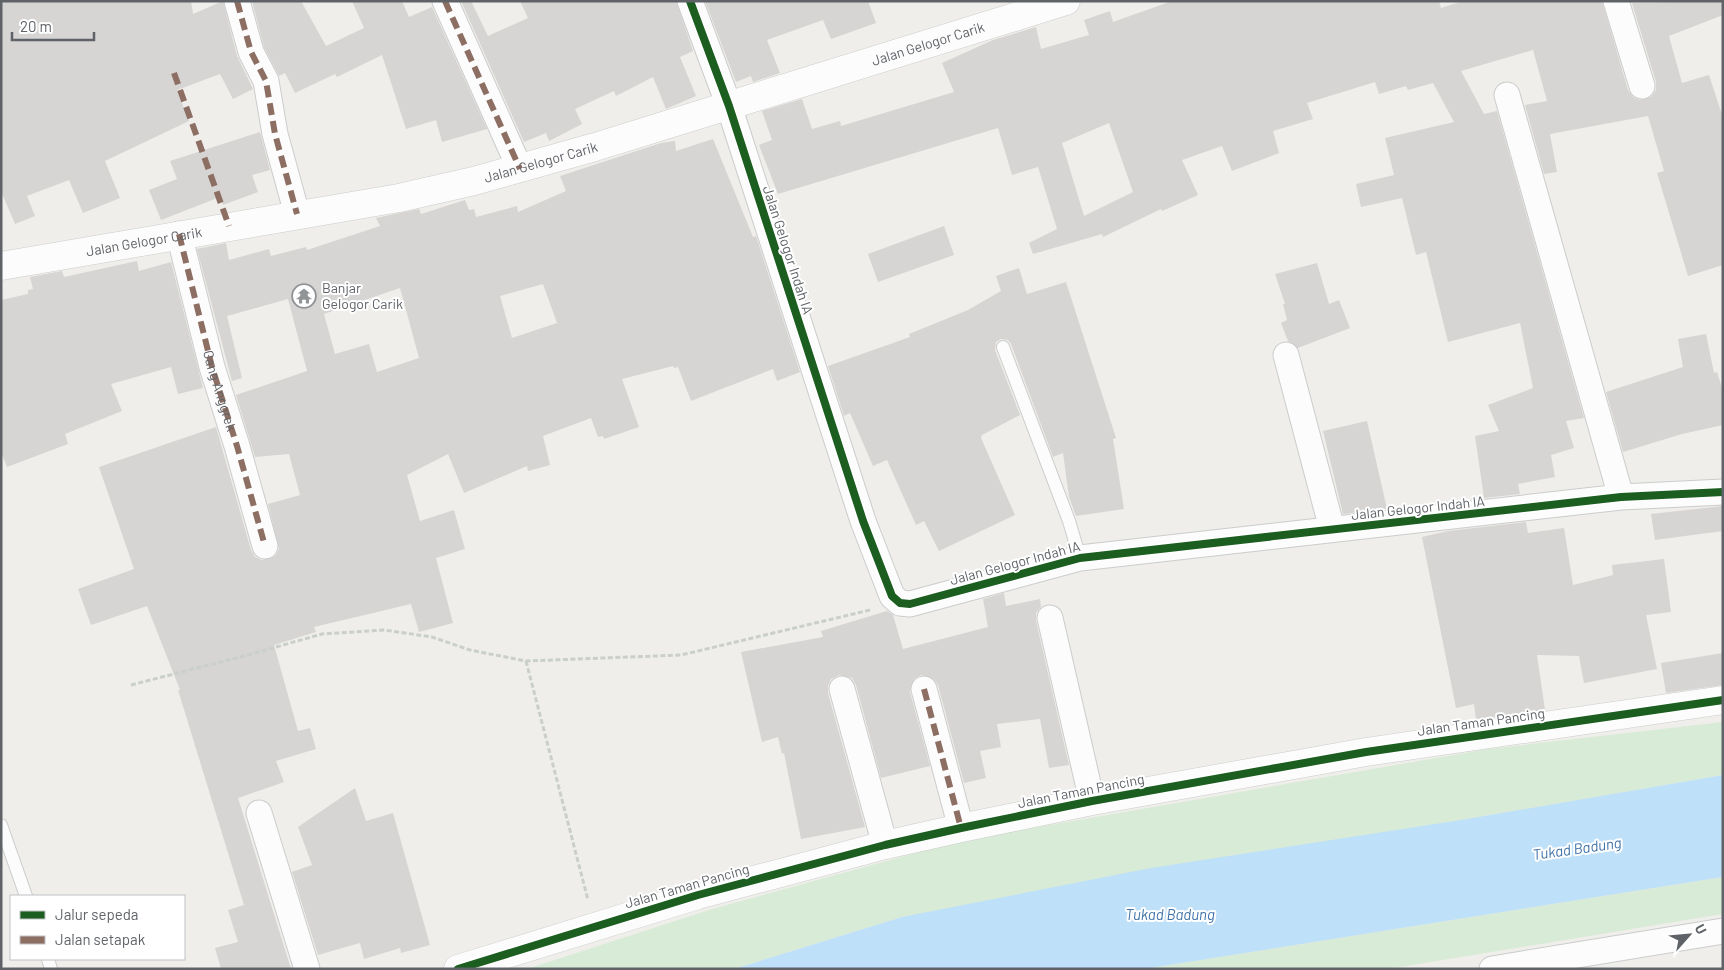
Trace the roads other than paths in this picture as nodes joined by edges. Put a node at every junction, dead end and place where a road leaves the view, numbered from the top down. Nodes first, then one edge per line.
1 (237, 1) edge
2 (445, 1) edge
3 (690, 1) edge
4 (1066, 1) edge
5 (1616, 1) edge
6 (1642, 86) dead end
7 (1507, 95) dead end
8 (729, 106) junction
9 (520, 168) junction
10 (297, 214) junction
11 (179, 234) junction
12 (1, 266) edge
13 (1003, 347) dead end
14 (1286, 355) dead end
15 (1723, 492) edge
16 (1621, 497) junction
17 (1332, 529) junction
18 (265, 546) dead end
19 (1080, 558) junction
20 (1050, 618) dead end
21 (842, 689) dead end
22 (924, 689) dead end
23 (1723, 700) edge
24 (1092, 801) junction
25 (259, 812) dead end
26 (1, 825) edge
27 (961, 828) junction
28 (885, 845) junction
29 (26, 895) edge
30 (1723, 931) edge
31 (307, 969) edge
32 (458, 969) edge
33 (1492, 969) edge

1 - 10 street
2 - 9 street
3 - 8 street, Jalan Gelogor Indah IA
4 - 8 street, Jalan Gelogor Carik
5 - 6 street
7 - 16 street
8 - 9 street, Jalan Gelogor Carik
8 - 19 street, Jalan Gelogor Indah IA
9 - 10 street, Jalan Gelogor Carik
10 - 11 street, Jalan Gelogor Carik
11 - 12 street, Jalan Gelogor Carik
11 - 18 street, Gang Anggrek
13 - 19 lane
14 - 17 street
15 - 16 street, Jalan Gelogor Indah IA
16 - 17 street, Jalan Gelogor Indah IA
17 - 19 street, Jalan Gelogor Indah IA
20 - 24 street
21 - 28 street
22 - 27 street
23 - 24 street, Jalan Taman Pancing
24 - 27 street, Jalan Taman Pancing
25 - 31 street
26 - 29 lane
27 - 28 street, Jalan Taman Pancing
28 - 32 street, Jalan Taman Pancing
30 - 33 street

